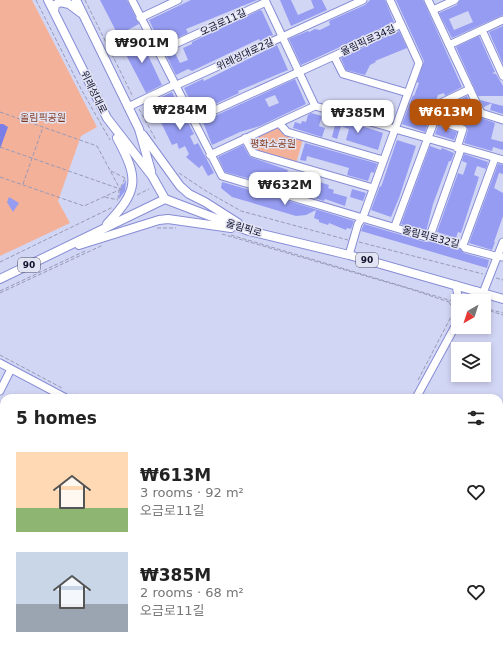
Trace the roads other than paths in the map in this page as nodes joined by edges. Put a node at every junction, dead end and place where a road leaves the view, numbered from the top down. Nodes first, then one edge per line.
1 (48, 0) edge
2 (76, 0) edge
3 (132, 0) edge
4 (178, 0) edge
5 (363, 0) edge
6 (390, 0) edge
7 (428, 0) edge
8 (455, 0) edge
9 (265, 1) edge
10 (433, 10) junction
11 (54, 11) junction
12 (83, 14) junction
13 (140, 18) junction
14 (503, 20) edge
15 (401, 24) junction
16 (482, 30) junction
17 (282, 37) junction
18 (450, 45) junction
19 (158, 52) junction
20 (334, 56) junction
21 (299, 72) junction
22 (503, 76) edge
23 (174, 84) junction
24 (470, 90) junction
25 (408, 93) junction
26 (315, 106) junction
27 (128, 107) junction
28 (107, 118) junction
29 (193, 120) junction
30 (435, 120) junction
31 (503, 120) edge
32 (279, 123) junction
33 (139, 129) junction
34 (395, 130) junction
35 (245, 138) junction
36 (428, 139) junction
37 (459, 148) junction
38 (210, 155) junction
39 (495, 158) junction
40 (383, 160) junction
41 (503, 160) edge
42 (152, 176) junction
43 (373, 188) junction
44 (165, 199) junction
45 (363, 217) junction
46 (395, 226) junction
47 (104, 227) junction
48 (249, 231) junction
49 (430, 236) junction
50 (503, 242) edge
51 (463, 245) junction
52 (58, 251) junction
53 (349, 255) junction
54 (501, 256) edge
55 (0, 279) edge
56 (456, 285) junction
57 (480, 292) junction
58 (456, 294) edge
59 (503, 299) edge
60 (451, 334) edge
61 (0, 363) edge
62 (11, 369) junction
63 (0, 390) edge
64 (58, 394) edge
65 (418, 394) edge

1 - 11 main road, 위례성대로
2 - 12 main road, 위례성대로
3 - 13 street
4 - 13 street
5 - 17 street, 위례성대로2길
6 - 15 street, 올림픽로34길
7 - 10 street
8 - 10 street
9 - 17 street, 오금로11길
9 - 19 street, 오금로11길
10 - 18 street
11 - 12 main road
11 - 28 main road, 위례성대로
12 - 27 main road, 위례성대로
13 - 19 street
14 - 16 street
15 - 20 street, 올림픽로34길
15 - 25 street, 올림픽로34길
16 - 18 street
16 - 22 street
17 - 21 street, 오금로11길
17 - 23 street, 위례성대로2길
18 - 24 street
19 - 23 street
20 - 21 street, 올림픽로34길
20 - 25 street, 올림픽로34길
21 - 26 street, 오금로11길
21 - 29 street
23 - 27 street, 위례성대로2길
23 - 29 street
24 - 30 street
24 - 31 street
25 - 34 street, 올림픽로34길
26 - 32 street
26 - 34 street
27 - 33 main road, 위례성대로
28 - 42 main road, 위례성대로
28 - 47 main road
29 - 38 street
30 - 36 street
30 - 37 street
32 - 35 street
32 - 40 street
33 - 42 main road, 위례성대로
33 - 48 main road
34 - 36 street
34 - 40 street, 올림픽로34길
35 - 38 street
35 - 43 street
36 - 37 street
36 - 46 street
37 - 39 street
37 - 49 street
38 - 45 street
39 - 41 street
39 - 51 street
40 - 43 street, 올림픽로34길
42 - 44 main road, 위례성대로
43 - 45 street, 올림픽로34길
44 - 47 main road, 90
44 - 48 main road, 올림픽로 / 90
45 - 46 street, 올림픽로32길
45 - 53 street, 올림픽로34길
46 - 49 street, 올림픽로32길
47 - 52 main road, 90
48 - 52 main road, 90
48 - 53 main road, 올림픽로 / 90
49 - 51 street, 올림픽로32길
50 - 54 street
51 - 54 street, 올림픽로32길
52 - 55 main road, 90
53 - 56 main road, 올림픽로 / 90
54 - 57 street
56 - 57 main road, 올림픽로 / 90
56 - 58 street
57 - 59 main road, 올림픽로 / 90
60 - 65 street
61 - 62 street
62 - 63 street
62 - 64 street

